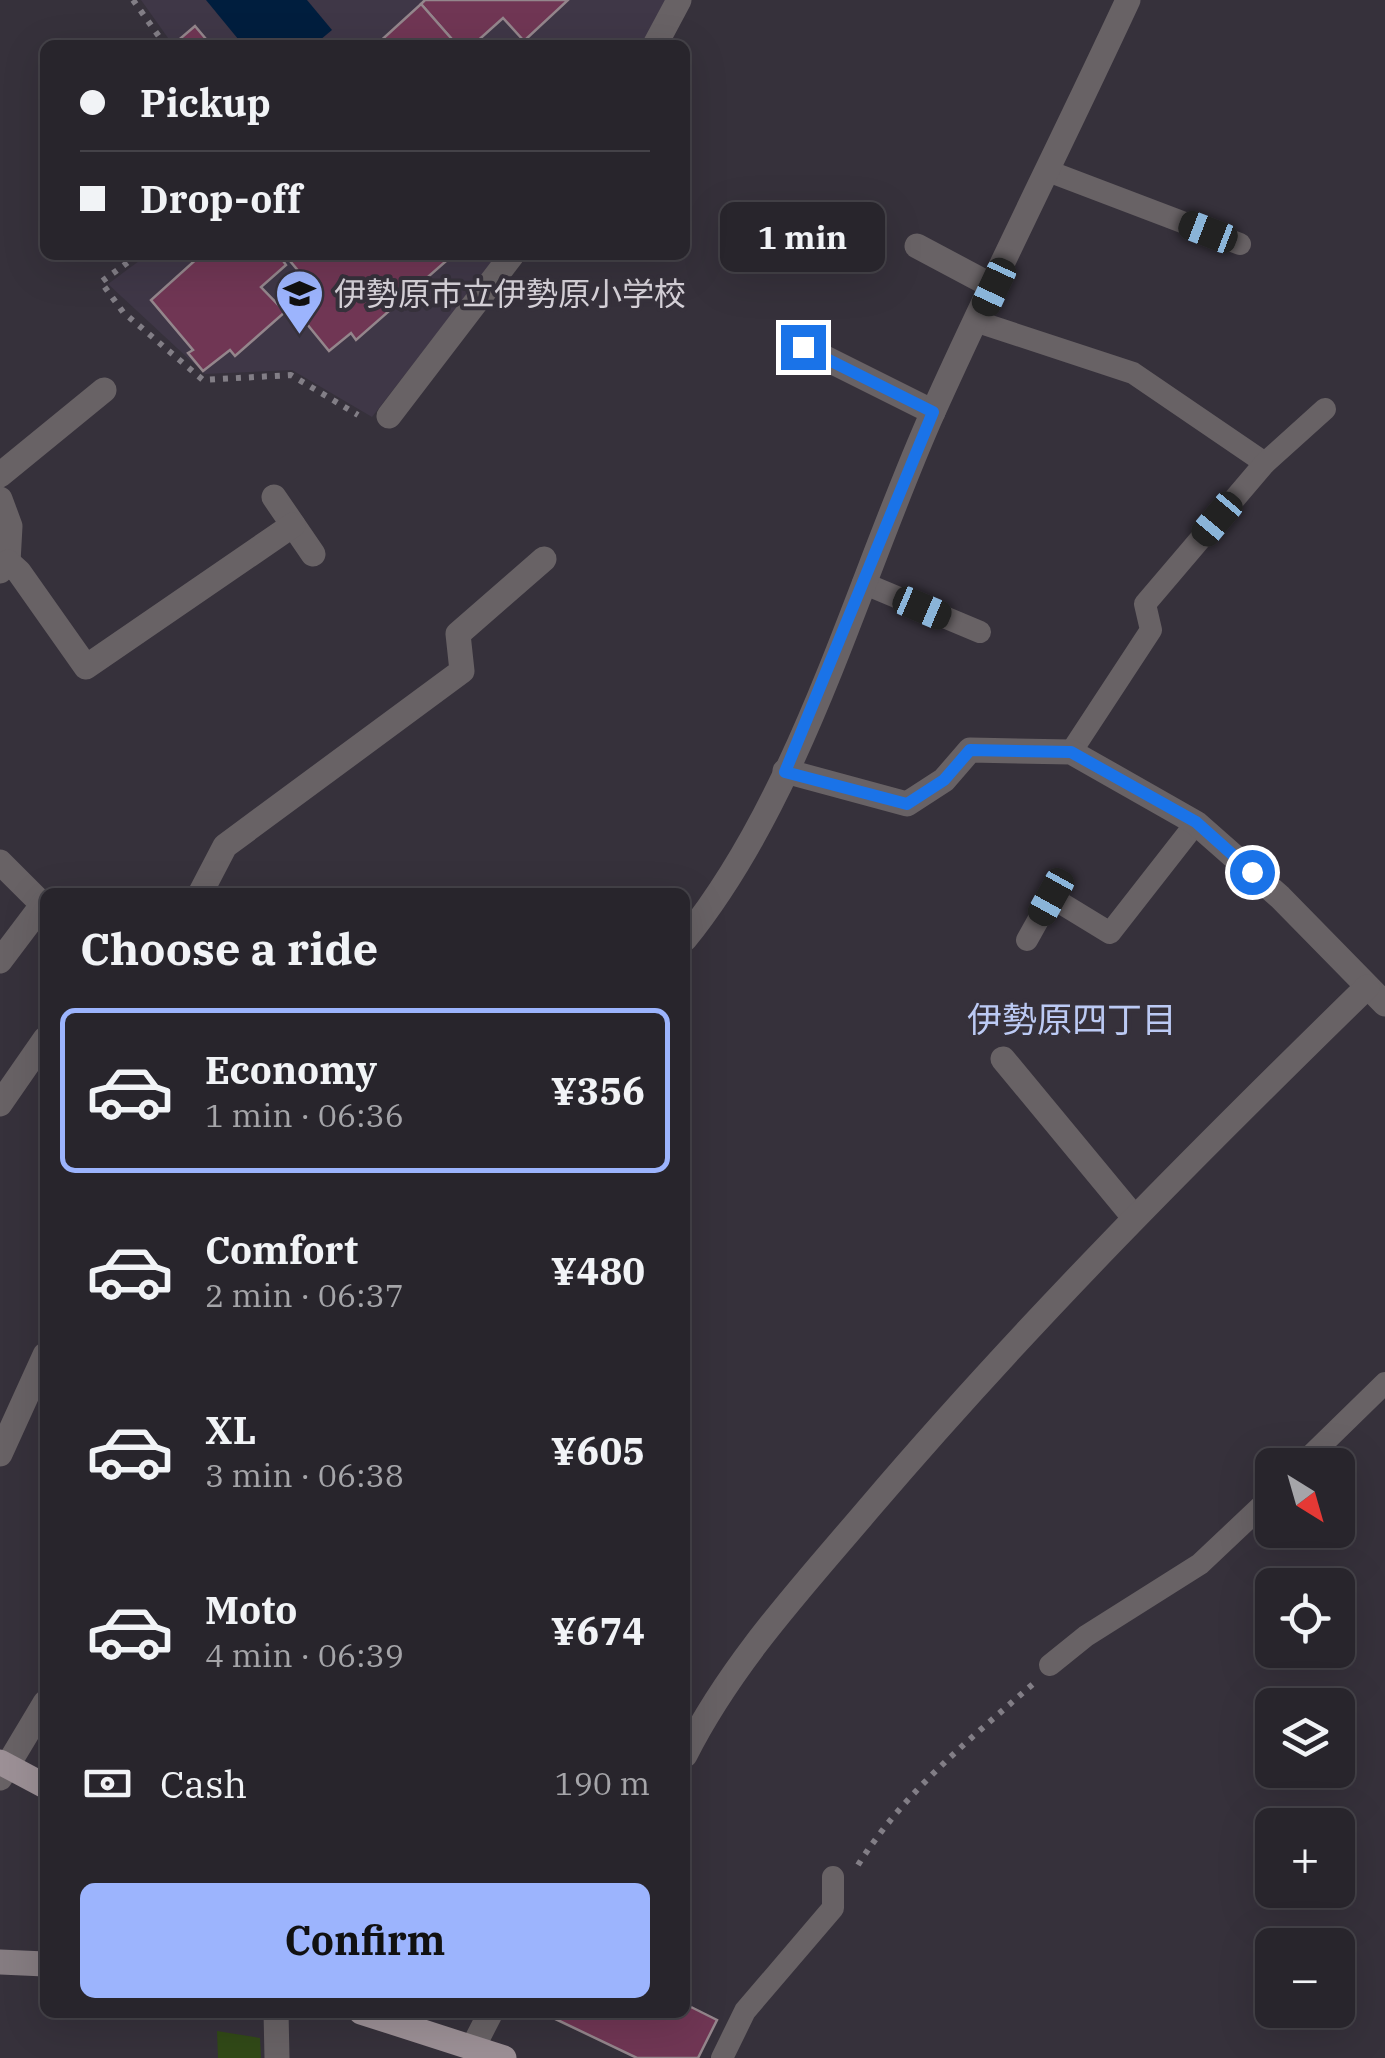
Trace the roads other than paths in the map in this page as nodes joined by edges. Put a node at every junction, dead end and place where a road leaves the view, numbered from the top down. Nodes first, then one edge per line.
1 (680, 0) edge
2 (1128, 0) edge
3 (657, 40) edge
4 (1048, 171) junction
5 (1240, 244) dead end
6 (917, 246) dead end
7 (508, 260) edge
8 (994, 287) junction
9 (978, 322) junction
10 (803, 347) dead end
11 (104, 390) dead end
12 (1324, 409) dead end
13 (933, 412) junction
14 (389, 416) road end
15 (5, 461) edge
16 (1265, 463) junction
17 (274, 497) dead end
18 (0, 499) edge
19 (294, 526) junction
20 (313, 554) dead end
21 (544, 559) dead end
22 (4, 566) edge
23 (863, 583) junction
24 (980, 632) dead end
25 (1071, 752) junction
26 (785, 772) junction
27 (1196, 822) junction
28 (0, 862) edge
29 (203, 888) edge
30 (40, 902) edge
31 (40, 911) edge
32 (690, 933) edge
33 (1027, 940) dead end
34 (0, 961) edge
35 (1376, 995) edge
36 (40, 1047) edge
37 (1002, 1058) dead end
38 (0, 1104) edge
39 (1133, 1216) junction
40 (40, 1365) edge
41 (1385, 1384) edge
42 (2, 1438) edge
43 (1318, 1448) edge
44 (1255, 1512) edge
45 (1050, 1665) road end
46 (40, 1712) edge
47 (690, 1745) edge
48 (2, 1769) edge
49 (40, 1784) edge
50 (834, 1884) road end
51 (0, 1962) edge
52 (40, 1964) edge
53 (276, 2018) edge
54 (379, 2018) edge
55 (488, 2018) edge
56 (473, 2047) junction
57 (277, 2058) edge
58 (504, 2058) edge
59 (722, 2058) edge

1 - 3 street
2 - 4 street
4 - 5 lane
4 - 8 street
6 - 8 street
7 - 14 street
8 - 9 street
9 - 13 street
9 - 16 lane
10 - 13 street
11 - 15 street
12 - 16 lane
13 - 23 street
16 - 25 lane
17 - 19 street
18 - 22 street
19 - 20 street
19 - 22 street
21 - 29 street
23 - 24 lane
23 - 26 street
25 - 26 street
25 - 27 street
26 - 32 street
27 - 33 lane
27 - 35 street
28 - 30 street
31 - 34 street
35 - 39 street
36 - 38 street
37 - 39 street
39 - 47 street
40 - 42 street
41 - 43 lane
44 - 45 lane
46 - 48 street
48 - 49 main road
50 - 59 lane
51 - 52 street
53 - 57 street
54 - 56 main road
55 - 56 street
56 - 58 main road

